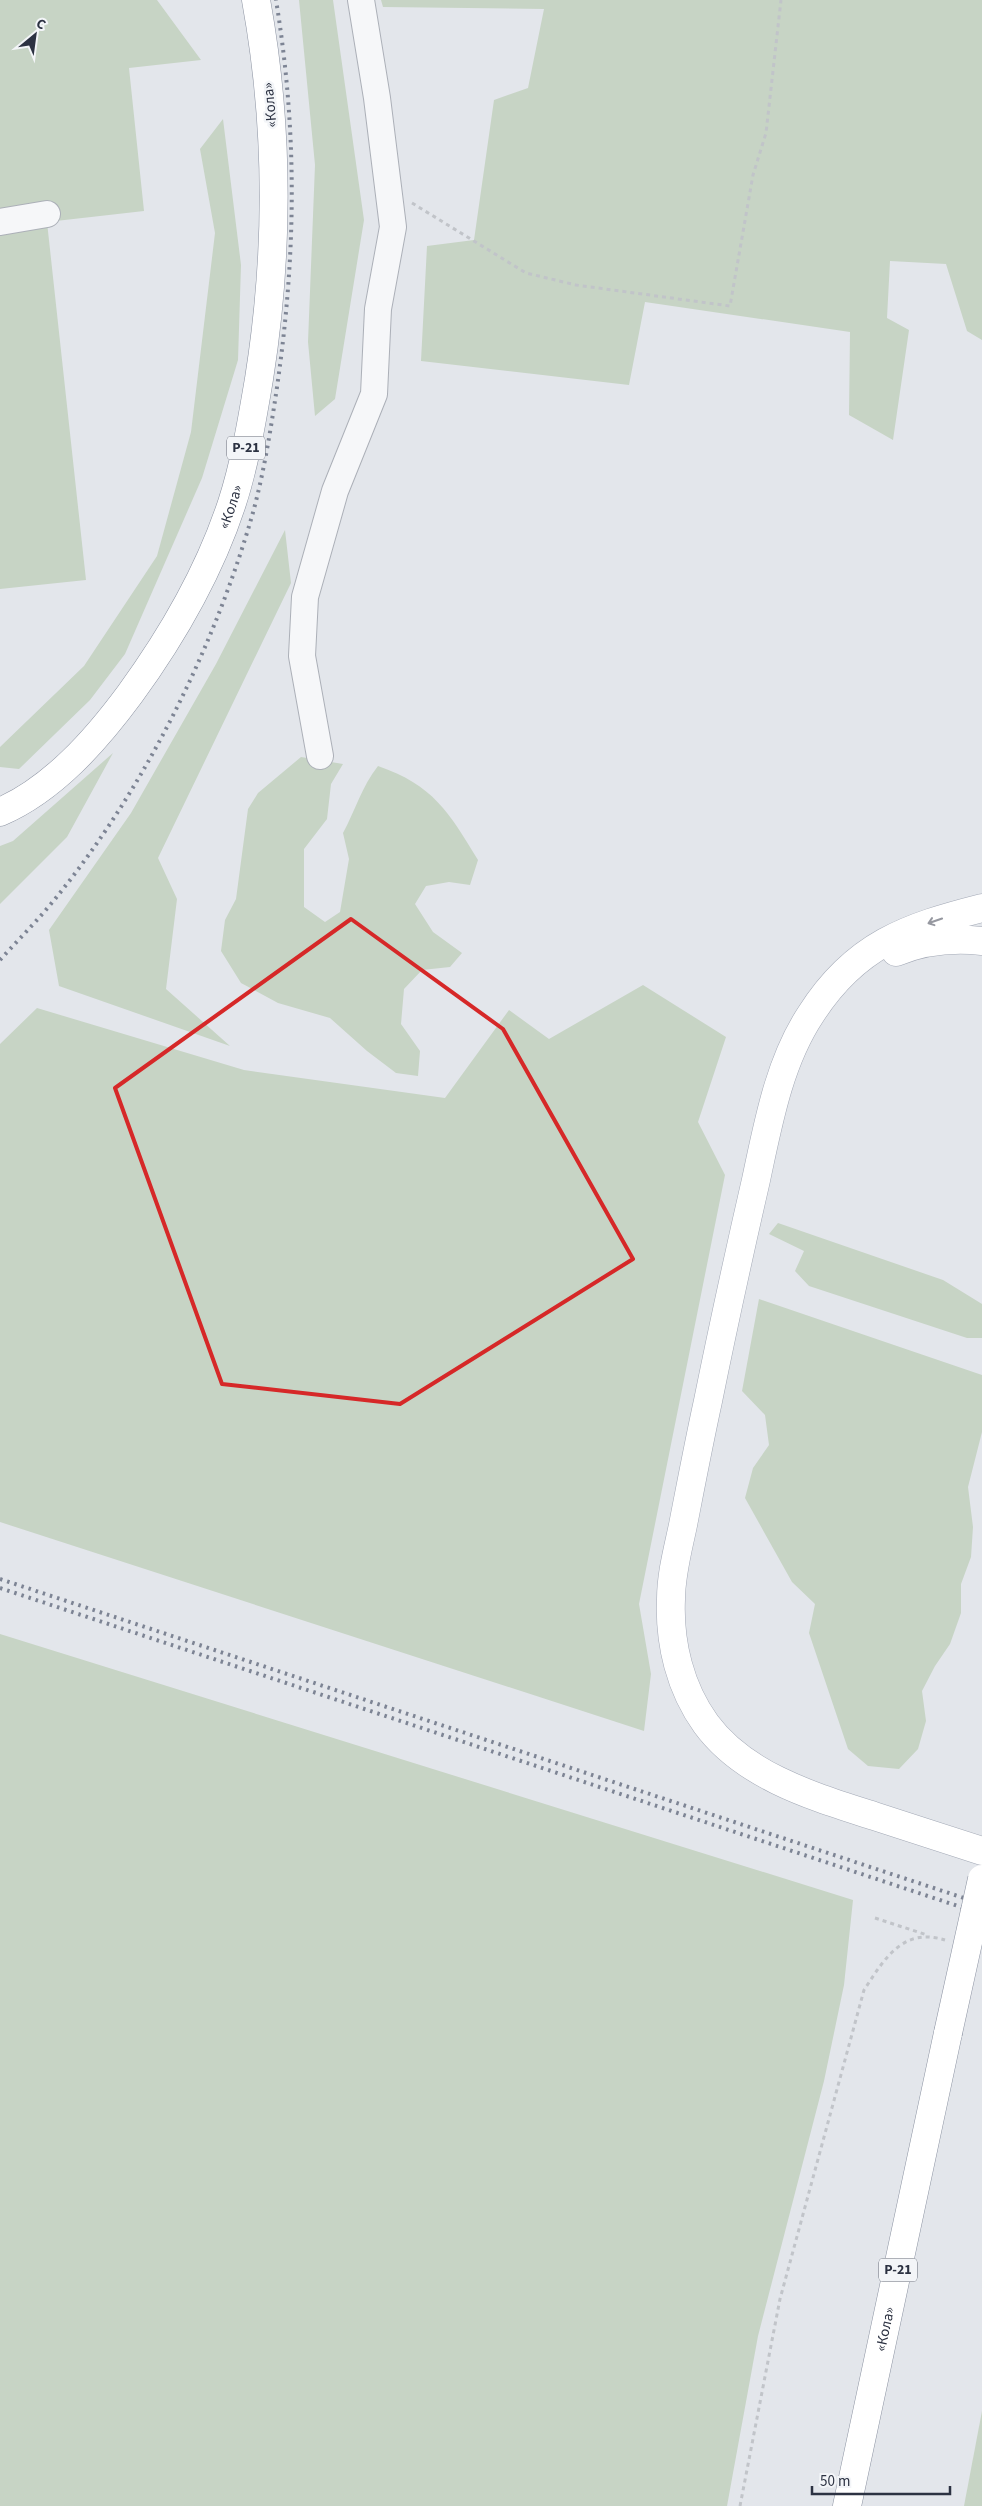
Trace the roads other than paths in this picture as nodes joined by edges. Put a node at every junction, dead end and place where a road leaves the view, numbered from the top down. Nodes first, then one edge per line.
1 (256, 0) edge
2 (361, 0) edge
3 (47, 214) dead end
4 (0, 222) edge
5 (320, 756) dead end
6 (0, 812) edge
7 (982, 908) edge
8 (982, 941) edge
9 (824, 995) junction
10 (982, 1851) edge
11 (982, 1879) edge
12 (847, 2506) edge

1 - 6 main road, «Кола» / Р-21
2 - 5 street
3 - 4 street
7 -> 9 main road
8 - 9 main road
9 - 10 main road
11 - 12 main road, «Кола» / Р-21, bridge

